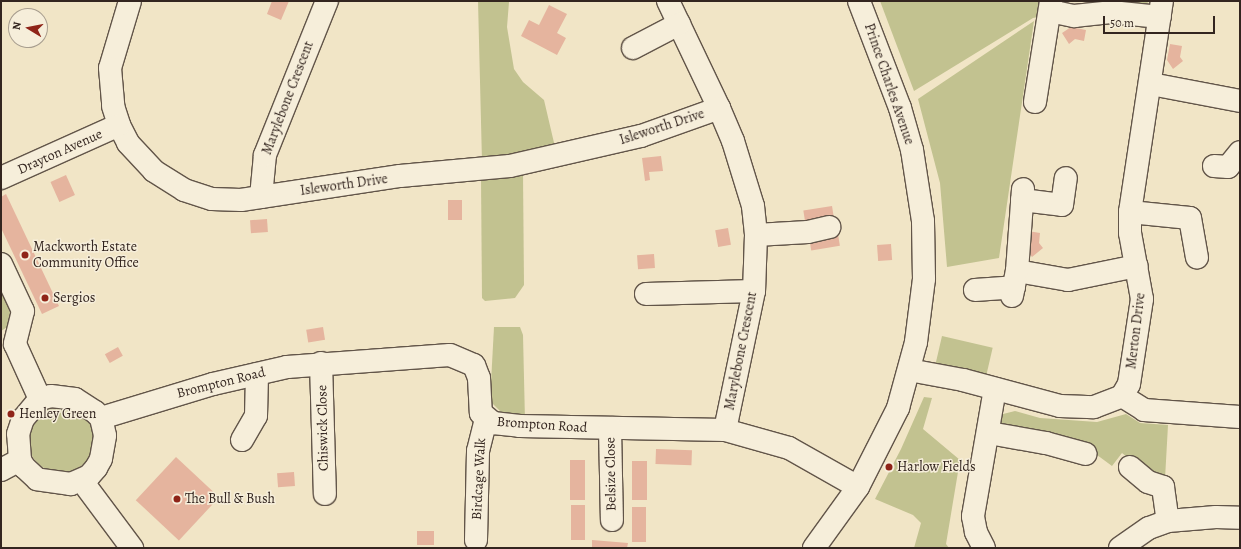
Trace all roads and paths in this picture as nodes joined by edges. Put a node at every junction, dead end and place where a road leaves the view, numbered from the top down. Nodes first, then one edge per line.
1 (130, 1) edge
2 (327, 1) edge
3 (668, 1) edge
4 (859, 1) edge
5 (1051, 6) edge
6 (1110, 7) edge
7 (1161, 9) edge
8 (679, 24) junction
9 (633, 48) dead end
10 (1151, 84) junction
11 (1240, 101) edge
12 (1035, 102) dead end
13 (720, 108) junction
14 (119, 125) junction
15 (1240, 152) edge
16 (1214, 166) dead end
17 (1, 178) edge
18 (1066, 178) dead end
19 (262, 197) junction
20 (1130, 212) junction
21 (829, 227) dead end
22 (756, 235) junction
23 (1197, 257) dead end
24 (1, 264) edge
25 (1137, 266) junction
26 (1014, 285) junction
27 (975, 290) dead end
28 (754, 291) junction
29 (646, 294) dead end
30 (8, 342) edge
31 (321, 363) junction
32 (910, 370) junction
33 (257, 374) junction
34 (995, 389) junction
35 (1122, 396) junction
36 (40, 399) junction
37 (1240, 417) edge
38 (101, 418) junction
39 (486, 419) junction
40 (610, 428) junction
41 (726, 430) junction
42 (989, 432) junction
43 (242, 440) dead end
44 (1086, 454) dead end
45 (20, 460) junction
46 (1130, 467) dead end
47 (1, 470) edge
48 (82, 481) junction
49 (858, 487) junction
50 (325, 494) dead end
51 (1240, 518) edge
52 (612, 520) dead end
53 (1168, 521) junction
54 (476, 540) dead end
55 (132, 548) edge
56 (814, 548) edge
57 (984, 548) edge
58 (1120, 548) edge

1 - 14 street, Isleworth Drive
2 - 19 street, Marylebone Crescent
3 - 8 street, Marylebone Crescent
4 - 32 street, Prince Charles Avenue
5 - 6 street
5 - 12 street
6 - 7 street
7 - 10 street, Merton Drive
8 - 9 street
8 - 13 street, Marylebone Crescent
10 - 11 street
10 - 20 street, Merton Drive
13 - 19 street, Isleworth Drive
13 - 22 street, Marylebone Crescent
14 - 17 street, Drayton Avenue
14 - 19 street, Isleworth Drive
15 - 16 street
18 - 26 street
20 - 23 street
20 - 25 street, Merton Drive
21 - 22 street
22 - 28 street, Marylebone Crescent
24 - 30 street
25 - 26 street
25 - 35 street, Merton Drive
26 - 27 street
28 - 29 street
28 - 41 street, Marylebone Crescent
30 - 36 street
31 - 33 street, Brompton Road
31 - 39 street, Brompton Road
31 - 50 street, Chiswick Close
32 - 34 street
32 - 49 street, Prince Charles Avenue
33 - 38 street, Brompton Road
33 - 43 street
34 - 35 street
34 - 42 street
35 - 37 street
36 - 38 street
36 - 45 street
38 - 48 street
39 - 40 street, Brompton Road
39 - 54 street, Birdcage Walk
40 - 41 street, Brompton Road
40 - 52 street, Belsize Close
41 - 49 street, Brompton Road
42 - 44 street
42 - 57 street
45 - 47 street
45 - 48 street
46 - 53 street
48 - 55 street
49 - 56 street, Prince Charles Avenue
51 - 53 street
53 - 58 street

